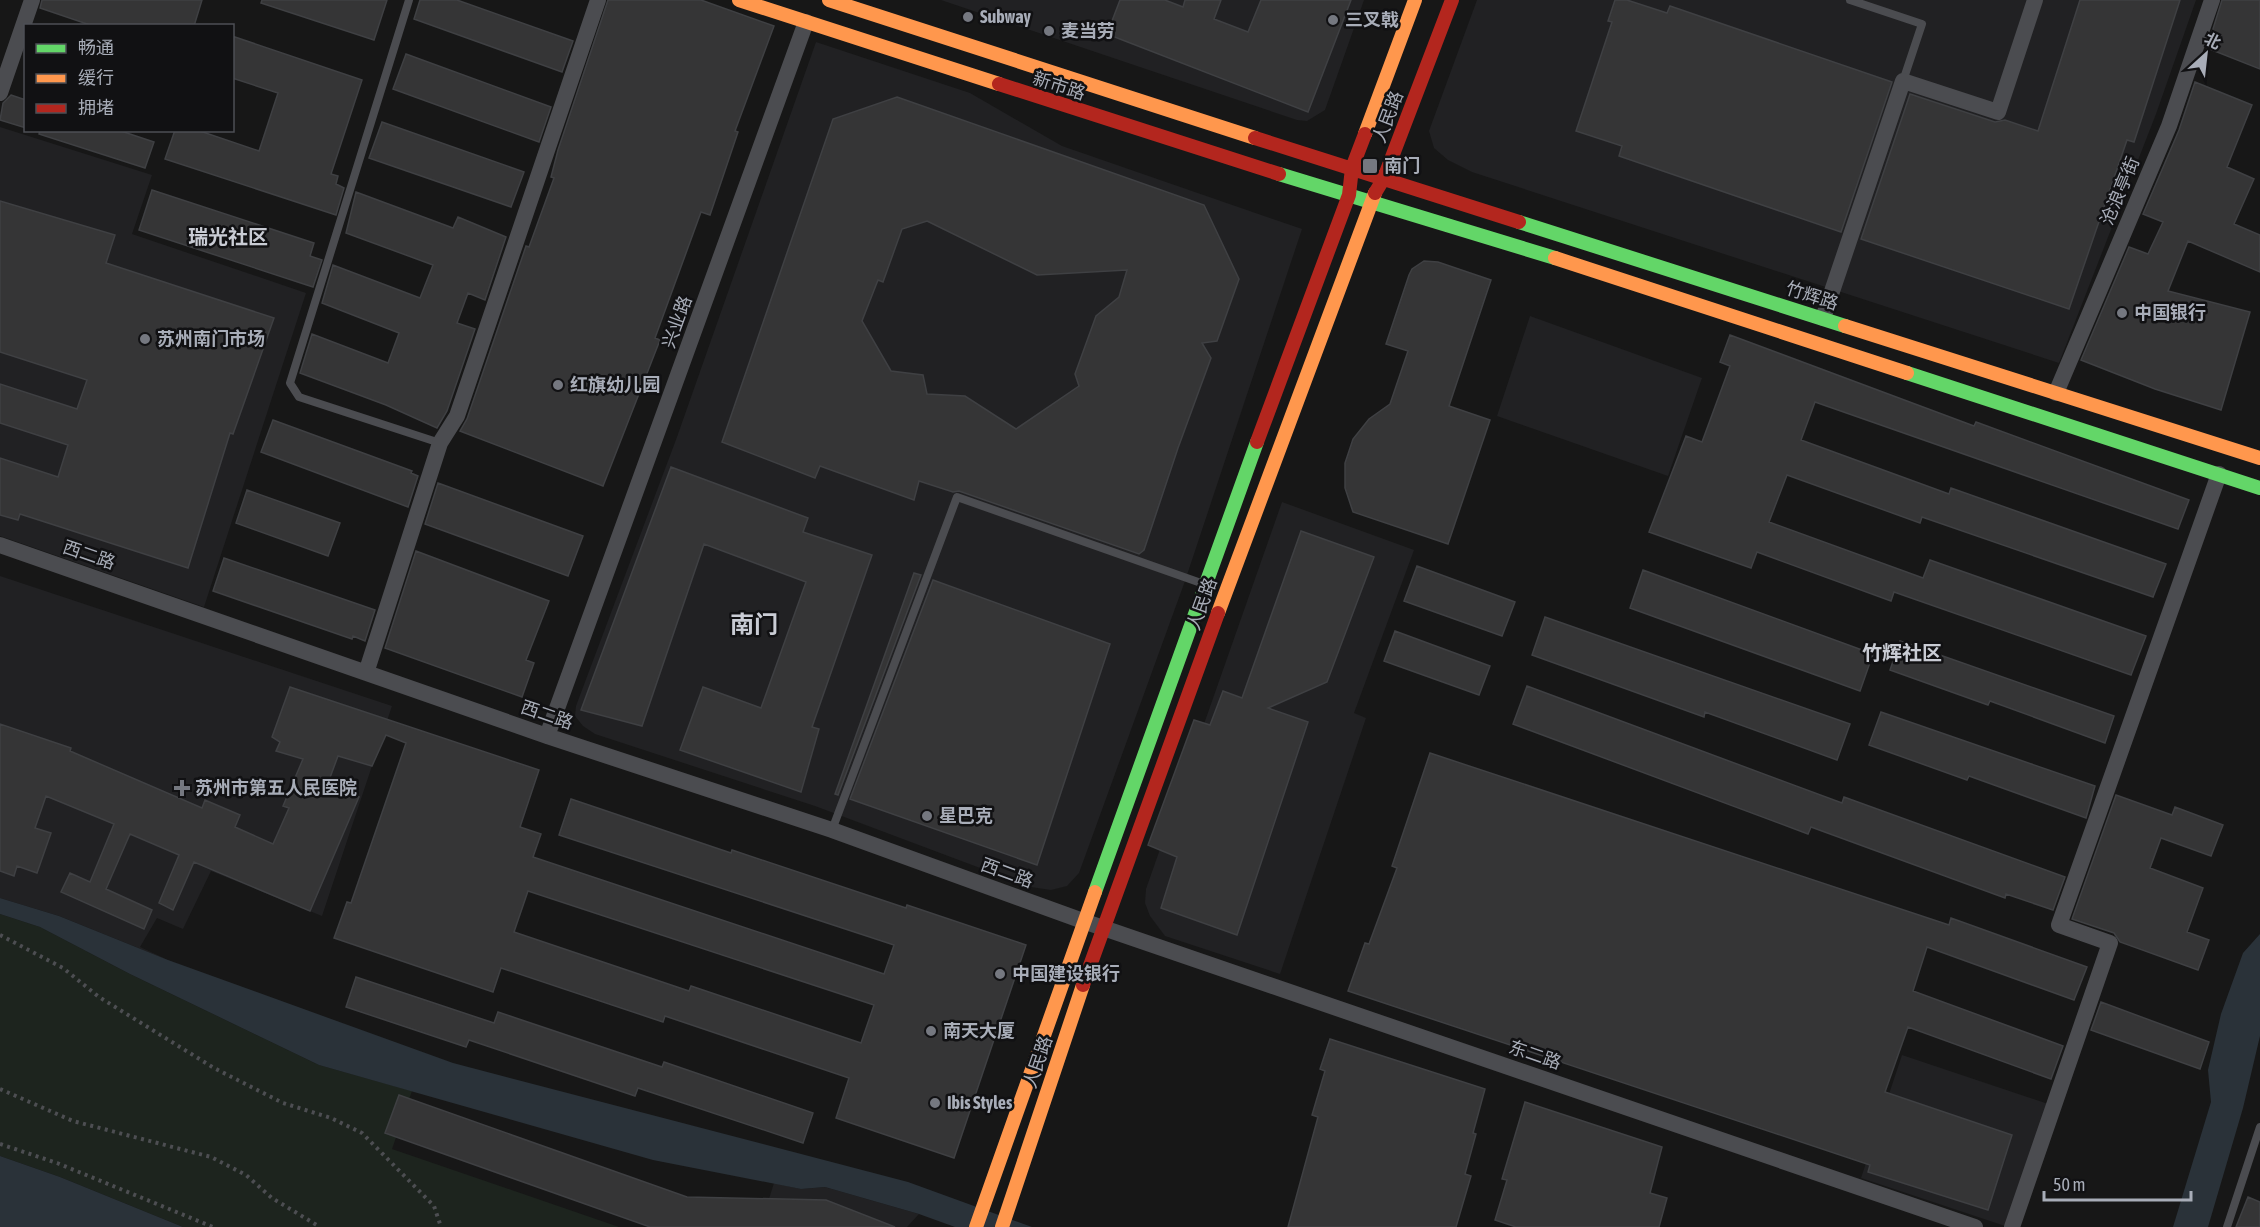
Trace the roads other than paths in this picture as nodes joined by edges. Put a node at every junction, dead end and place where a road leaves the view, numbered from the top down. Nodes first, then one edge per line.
1 (32, 0) edge
2 (409, 0) edge
3 (598, 0) edge
4 (739, 0) edge
5 (829, 0) edge
6 (1416, 0) edge
7 (1452, 0) edge
8 (1850, 0) edge
9 (2035, 0) edge
10 (2212, 0) edge
11 (806, 22) junction
12 (1903, 81) junction
13 (0, 93) edge
14 (1352, 168) junction
15 (1384, 178) junction
16 (1349, 195) junction
17 (1370, 201) junction
18 (1823, 318) junction
19 (2056, 393) junction
20 (440, 443) junction
21 (2260, 458) edge
22 (2219, 474) junction
23 (2260, 488) edge
24 (0, 544) edge
25 (1204, 584) junction
26 (366, 673) junction
27 (547, 736) junction
28 (832, 830) junction
29 (1083, 921) junction
30 (1102, 927) junction
31 (2260, 1127) edge
32 (976, 1227) edge
33 (1002, 1227) edge
34 (1975, 1227) edge
35 (2012, 1227) edge
36 (2227, 1227) edge

1 - 13 street
2 - 20 lane
3 - 20 street
4 - 11 main road, 新市路
5 - 14 main road, 新市路
6 - 14 main road, 人民路
7 - 15 main road, 人民路
8 - 12 lane
9 - 12 street
10 - 19 street, 沧浪亭街
11 - 16 main road, 新市路
11 - 27 street, 兴业路
12 - 18 street
14 - 15 main road, 竹辉路
14 - 16 main road, 人民路
15 - 17 main road, 人民路
15 - 18 main road, 竹辉路
16 - 17 main road, 新市路
16 - 25 main road, 人民路
17 - 22 main road
17 - 30 main road, 人民路
18 - 19 main road, 竹辉路
19 - 21 main road, 竹辉路
20 - 26 street
22 - 23 main road
22 - 35 street
24 - 26 street, 西二路
25 - 28 lane
25 - 29 main road, 人民路
26 - 27 street, 西二路
27 - 28 street, 西二路
28 - 29 street, 西二路
29 - 30 street, 东二路
29 - 32 main road, 人民路
30 - 33 main road, 人民路
30 - 34 street, 东二路
31 - 36 lane

